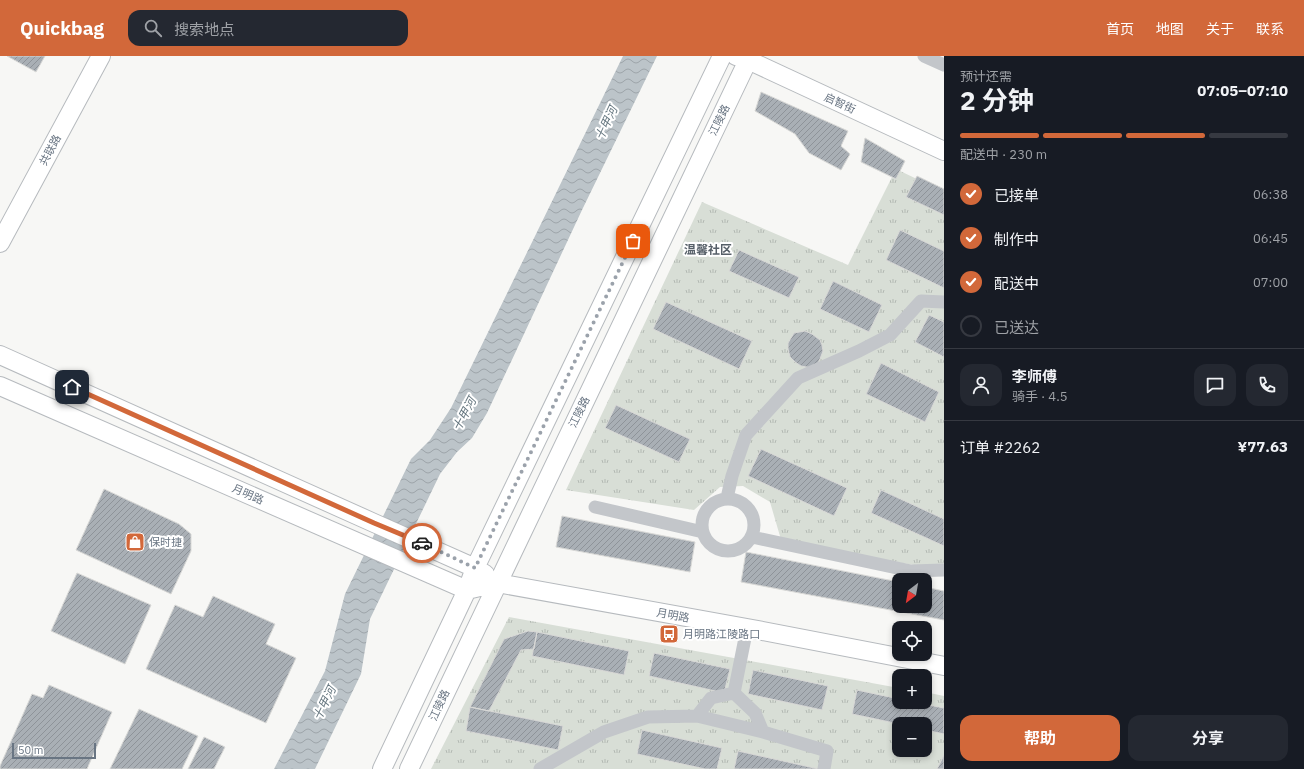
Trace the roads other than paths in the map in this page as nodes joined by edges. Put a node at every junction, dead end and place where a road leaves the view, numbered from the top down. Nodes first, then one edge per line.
1 (101, 56) edge
2 (722, 56) edge
3 (924, 56) edge
4 (744, 57) edge
5 (944, 65) edge
6 (944, 151) edge
7 (0, 243) edge
8 (944, 302) edge
9 (0, 355) edge
10 (0, 386) edge
11 (727, 498) junction
12 (595, 507) dead end
13 (703, 532) junction
14 (752, 537) junction
15 (475, 568) junction
16 (944, 570) edge
17 (497, 583) junction
18 (467, 590) junction
19 (747, 628) junction
20 (944, 666) edge
21 (734, 693) junction
22 (697, 716) junction
23 (762, 732) junction
24 (382, 769) edge
25 (409, 769) edge
26 (540, 769) edge
27 (824, 769) edge

1 - 7 street, 共联路
2 - 15 street
3 - 5 street
4 - 6 street, 启智街
4 - 17 street, 江陵路
8 - 11 street
9 - 15 street, 月明路
10 - 18 street, 月明路
11 - 13 street
11 - 14 street
12 - 13 street
13 - 14 street
14 - 16 street
15 - 17 street, 月明路
15 - 18 street
17 - 18 street, 月明路
17 - 19 street, 月明路
17 - 25 street, 江陵路
18 - 24 street
19 - 20 street, 月明路
19 - 21 street
21 - 22 street
21 - 23 street
22 - 23 street
22 - 26 street
23 - 27 street

